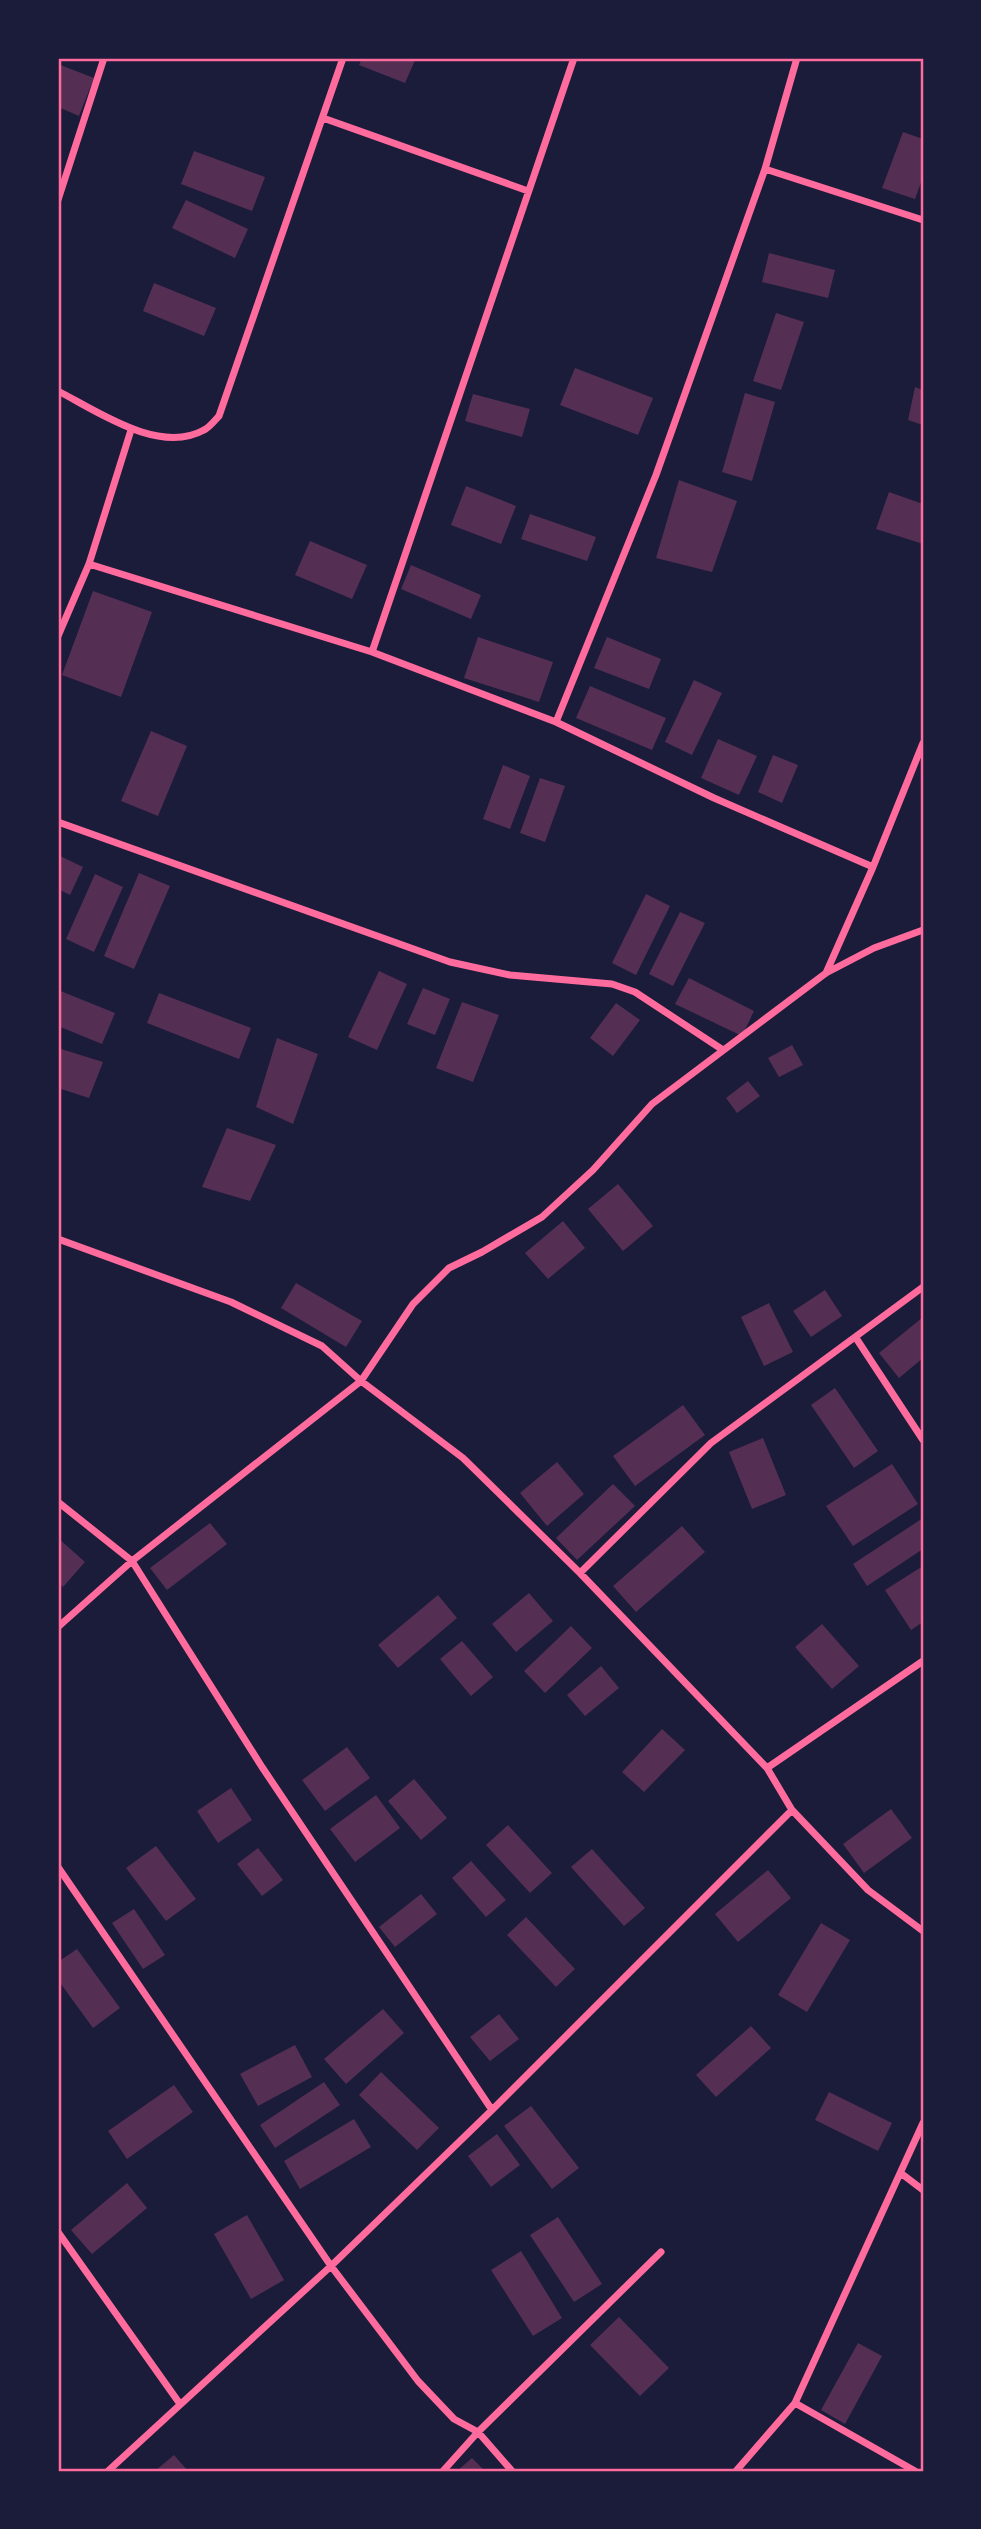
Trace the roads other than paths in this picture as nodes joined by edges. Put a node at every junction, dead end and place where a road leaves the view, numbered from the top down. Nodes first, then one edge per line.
1 (104, 58) edge
2 (344, 58) edge
3 (574, 58) edge
4 (797, 58) edge
5 (323, 118) junction
6 (765, 169) junction
7 (528, 191) junction
8 (58, 200) edge
9 (923, 220) edge
10 (58, 391) edge
11 (131, 430) junction
12 (89, 564) junction
13 (58, 636) edge
14 (372, 652) junction
15 (556, 722) junction
16 (923, 743) edge
17 (58, 822) edge
18 (873, 867) junction
19 (923, 930) edge
20 (825, 973) junction
21 (723, 1050) junction
22 (58, 1239) edge
23 (923, 1287) edge
24 (856, 1338) junction
25 (361, 1381) junction
26 (923, 1440) edge
27 (58, 1502) edge
28 (132, 1561) junction
29 (580, 1573) junction
30 (58, 1627) edge
31 (923, 1661) edge
32 (767, 1768) junction
33 (792, 1810) junction
34 (58, 1867) edge
35 (923, 1931) edge
36 (492, 2110) junction
37 (923, 2123) edge
38 (902, 2174) junction
39 (923, 2190) edge
40 (58, 2232) edge
41 (661, 2252) dead end
42 (331, 2266) junction
43 (796, 2403) junction
44 (180, 2404) junction
45 (478, 2432) junction
46 (108, 2471) edge
47 (443, 2471) edge
48 (512, 2471) edge
49 (736, 2471) edge
50 (915, 2471) edge

1 - 8 street
2 - 5 street
3 - 7 street
4 - 6 street
5 - 7 street
5 - 11 street
6 - 9 street
6 - 15 street
7 - 14 street
10 - 11 street
11 - 12 street
12 - 13 street
12 - 14 street
14 - 15 street
15 - 18 street
16 - 18 street
17 - 21 street
18 - 20 street
19 - 20 street
20 - 21 street
21 - 25 street
22 - 25 street
23 - 24 street
24 - 26 street
24 - 29 street
25 - 28 street
25 - 29 street
27 - 28 street
28 - 30 street
28 - 36 street
29 - 32 street
31 - 32 street
32 - 33 street
33 - 35 street
33 - 36 street
34 - 42 street
36 - 42 street
37 - 38 street
38 - 39 street
38 - 43 street
40 - 44 street
41 - 45 street
42 - 44 street
42 - 45 street
43 - 49 street
43 - 50 street
44 - 46 street
45 - 47 street
45 - 48 street

